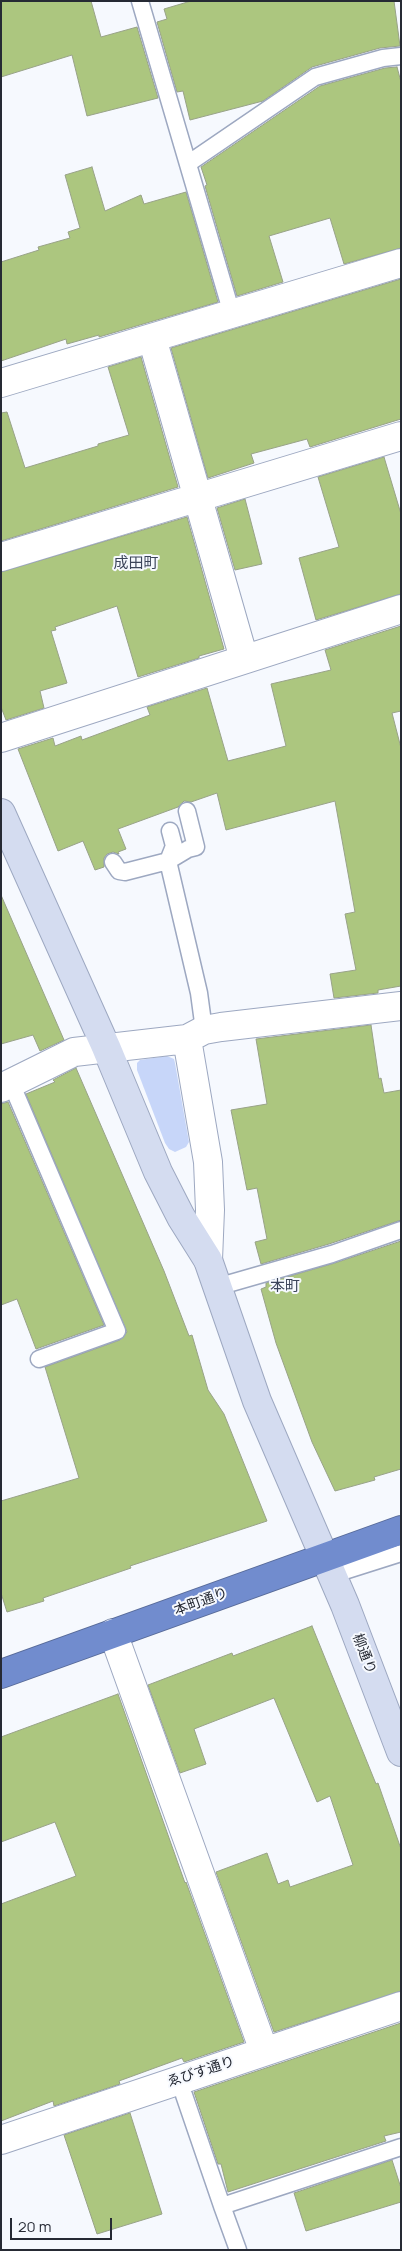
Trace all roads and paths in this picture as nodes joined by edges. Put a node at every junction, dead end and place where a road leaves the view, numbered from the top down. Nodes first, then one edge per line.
1 (140, 1) edge
2 (401, 56) edge
3 (189, 162) junction
4 (401, 263) edge
5 (232, 314) junction
6 (152, 338) junction
7 (1, 383) edge
8 (401, 436) edge
9 (198, 498) junction
10 (1, 557) edge
11 (401, 608) edge
12 (244, 659) junction
13 (1, 738) edge
14 (187, 811) dead end
15 (1, 813) edge
16 (170, 831) dead end
17 (168, 861) junction
18 (113, 862) dead end
19 (401, 1006) edge
20 (195, 1035) junction
21 (106, 1047) junction
22 (6, 1085) edge
23 (401, 1230) edge
24 (208, 1260) junction
25 (217, 1286) junction
26 (39, 1359) dead end
27 (401, 1530) edge
28 (401, 1553) edge
29 (328, 1566) junction
30 (113, 1633) junction
31 (1, 1674) edge
32 (401, 1752) edge
33 (401, 2006) edge
34 (264, 2051) junction
35 (184, 2095) dead end
36 (1, 2140) edge
37 (400, 2150) edge
38 (222, 2206) junction
39 (238, 2250) edge

1 - 3 lane
2 - 3 lane
3 - 5 lane
4 - 5 street
5 - 6 street
6 - 7 street
6 - 9 street
8 - 9 street
9 - 10 street
9 - 12 street
11 - 12 street
12 - 13 street
14 - 17 lane
15 - 21 street, 柳通り
16 - 17 lane
17 - 18 lane
17 - 20 lane
19 - 20 street
20 - 21 street
20 - 24 street
21 - 22 street
21 - 24 street, 柳通り
22 - 26 lane
23 - 25 lane
24 - 25 street, 柳通り
25 - 29 street, 柳通り
27 - 29 highway, 本町通り
28 - 29 lane
29 - 30 highway, 本町通り
29 - 32 street, 柳通り
30 - 31 highway, 本町通り
30 - 34 street
33 - 34 street, ゑびす通り
34 - 36 street, ゑびす通り
35 - 38 lane
37 - 38 lane
38 - 39 lane

